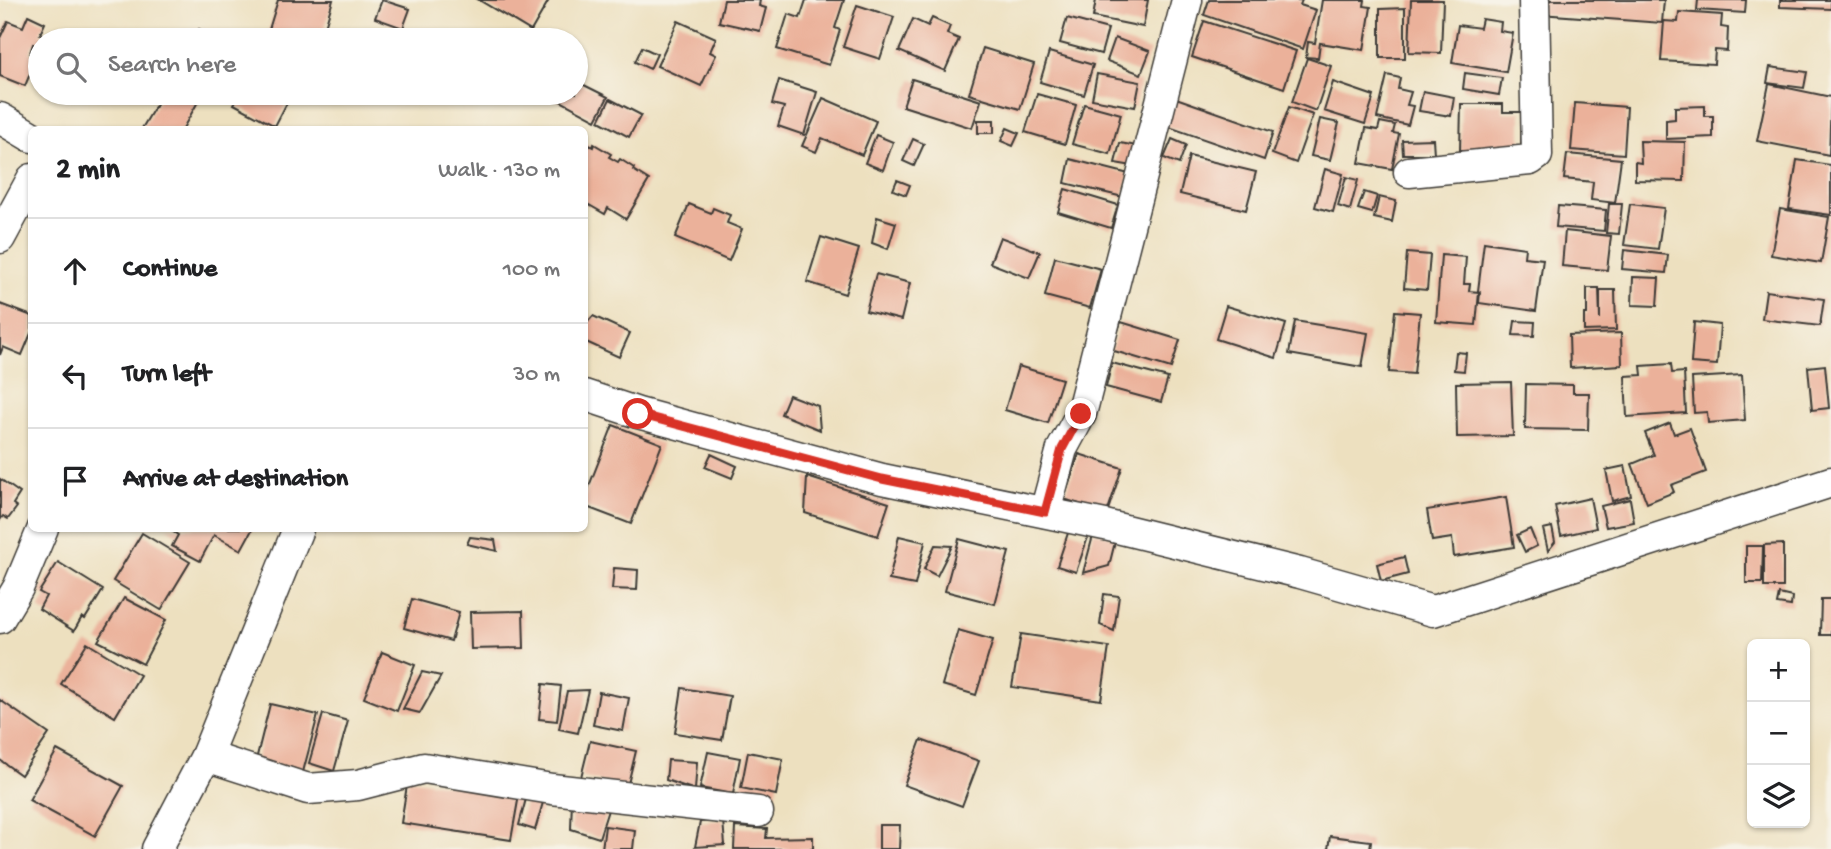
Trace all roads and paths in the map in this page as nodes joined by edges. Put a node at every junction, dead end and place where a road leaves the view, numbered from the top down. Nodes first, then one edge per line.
1 (1187, 0) edge
2 (1534, 0) edge
3 (0, 118) edge
4 (28, 135) edge
5 (1409, 172) dead end
6 (28, 186) edge
7 (0, 238) edge
8 (588, 395) edge
9 (1831, 481) edge
10 (1045, 512) junction
11 (41, 532) edge
12 (297, 532) edge
13 (0, 618) edge
14 (205, 756) junction
15 (758, 812) dead end
16 (157, 849) edge

1 - 10 street
2 - 5 street
3 - 4 street
6 - 7 street
8 - 10 street
9 - 10 street
11 - 13 street
12 - 14 street
14 - 15 street
14 - 16 street

